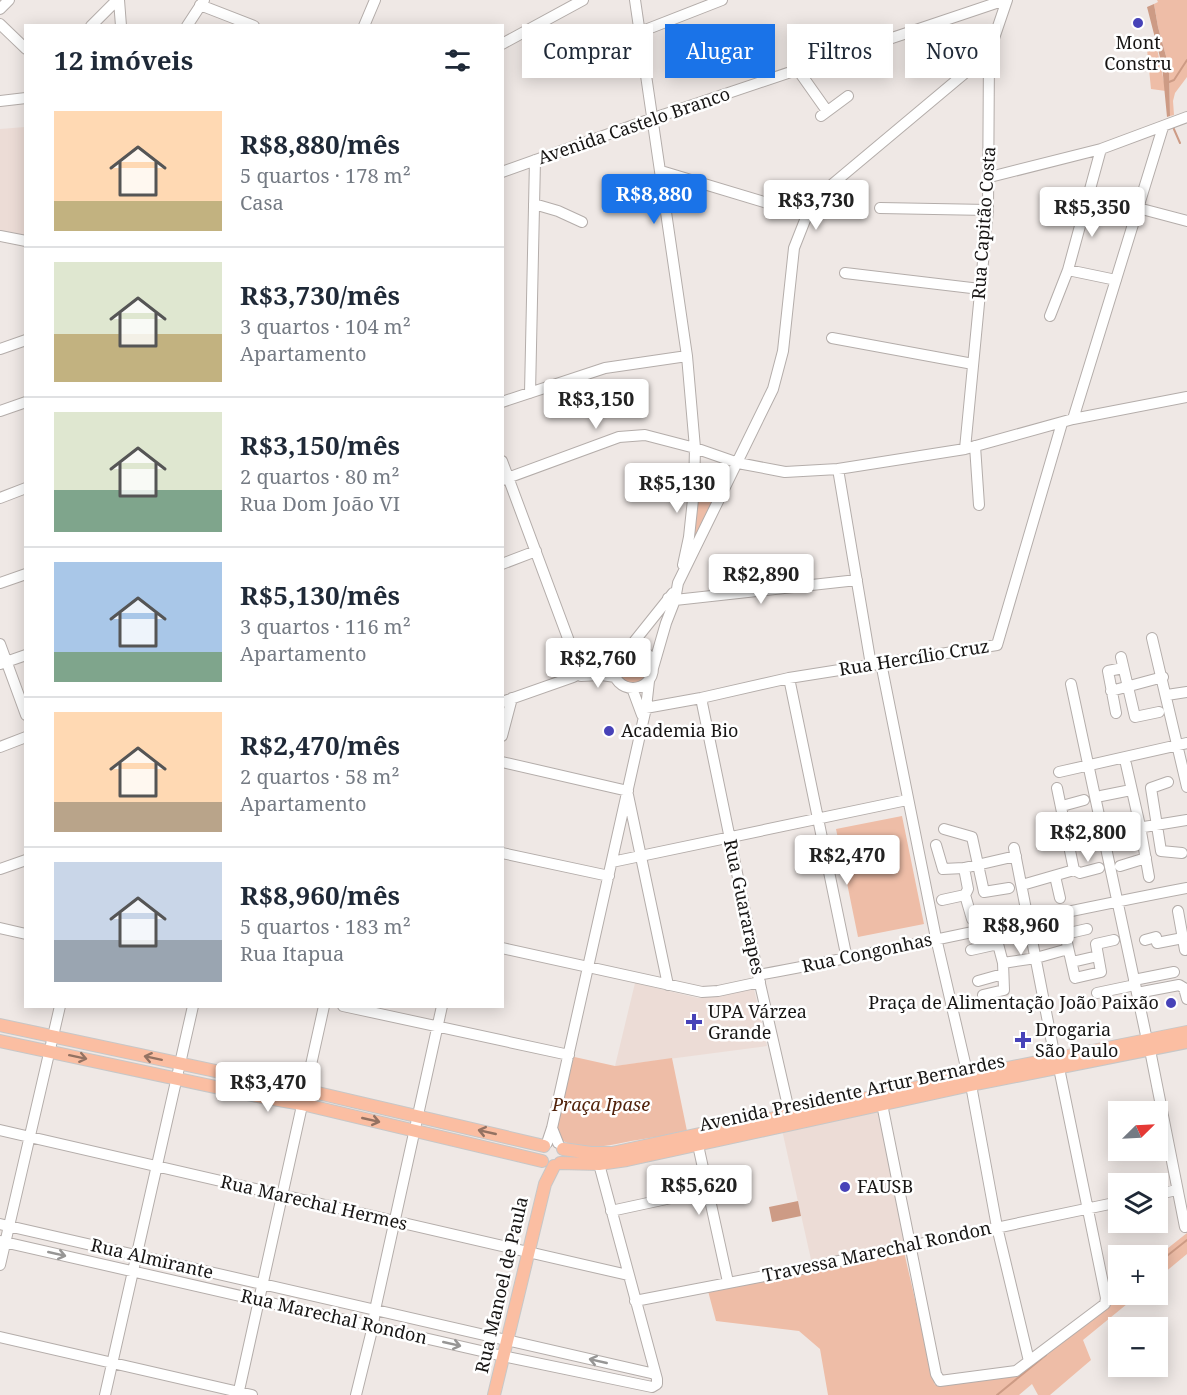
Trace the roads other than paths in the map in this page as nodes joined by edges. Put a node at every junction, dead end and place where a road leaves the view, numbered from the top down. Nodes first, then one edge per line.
1 (9, 0) edge
2 (118, 0) edge
3 (375, 0) edge
4 (583, 0) edge
5 (635, 0) edge
6 (722, 0) edge
7 (1006, 0) edge
8 (202, 3) edge
9 (0, 9) edge
10 (0, 24) edge
11 (93, 24) edge
12 (121, 24) edge
13 (188, 24) edge
14 (249, 24) edge
15 (365, 24) edge
16 (639, 24) edge
17 (998, 24) edge
18 (653, 28) edge
19 (893, 38) edge
20 (504, 43) edge
21 (24, 47) edge
22 (787, 74) edge
23 (646, 78) edge
24 (803, 78) edge
25 (959, 78) edge
26 (989, 78) edge
27 (848, 96) dead end
28 (24, 98) edge
29 (0, 101) edge
30 (651, 119) junction
31 (1183, 119) edge
32 (1163, 127) junction
33 (1101, 149) junction
34 (536, 160) junction
35 (504, 171) edge
36 (661, 171) junction
37 (990, 177) junction
38 (534, 204) junction
39 (880, 208) dead end
40 (1138, 208) junction
41 (988, 210) junction
42 (807, 214) junction
43 (1187, 221) edge
44 (582, 222) dead end
45 (0, 236) edge
46 (24, 241) edge
47 (1068, 270) junction
48 (845, 273) dead end
49 (1116, 280) junction
50 (980, 289) junction
51 (1050, 316) dead end
52 (832, 338) dead end
53 (24, 341) edge
54 (0, 349) edge
55 (687, 356) junction
56 (973, 364) junction
57 (530, 393) junction
58 (1187, 398) edge
59 (504, 401) edge
60 (24, 403) edge
61 (0, 411) edge
62 (1067, 421) junction
63 (970, 447) junction
64 (695, 448) junction
65 (738, 463) junction
66 (838, 469) junction
67 (506, 479) edge
68 (24, 489) edge
69 (0, 498) edge
70 (979, 505) dead end
71 (536, 552) junction
72 (504, 563) edge
73 (24, 575) edge
74 (857, 580) junction
75 (0, 583) edge
76 (674, 593) junction
77 (1152, 638) dead end
78 (0, 644) edge
79 (628, 648) junction
80 (24, 656) edge
81 (616, 657) junction
82 (3, 663) edge
83 (876, 664) junction
84 (653, 668) junction
85 (579, 676) junction
86 (616, 677) junction
87 (1162, 677) junction
88 (789, 678) junction
89 (649, 681) junction
90 (1071, 684) dead end
91 (1129, 686) junction
92 (632, 688) junction
93 (1111, 691) junction
94 (1187, 692) edge
95 (1167, 695) junction
96 (701, 698) junction
97 (507, 700) edge
98 (24, 710) edge
99 (643, 711) junction
100 (1159, 712) dead end
101 (1116, 713) dead end
102 (504, 722) edge
103 (24, 738) edge
104 (1183, 743) edge
105 (0, 747) edge
106 (504, 762) edge
107 (1089, 764) junction
108 (1126, 764) dead end
109 (1059, 772) dead end
110 (1168, 782) dead end
111 (1187, 787) edge
112 (1057, 788) dead end
113 (1131, 790) junction
114 (628, 791) junction
115 (1101, 796) dead end
116 (907, 800) junction
117 (1084, 800) dead end
118 (1062, 806) junction
119 (818, 818) junction
120 (1187, 820) edge
121 (1158, 823) junction
122 (1140, 826) junction
123 (944, 829) dead end
124 (1113, 832) dead end
125 (729, 836) junction
126 (936, 845) dead end
127 (504, 853) edge
128 (1182, 853) dead end
129 (642, 855) junction
130 (1146, 858) junction
131 (24, 861) edge
132 (612, 862) junction
133 (978, 865) junction
134 (1120, 866) dead end
135 (964, 868) junction
136 (1099, 868) dead end
137 (0, 869) edge
138 (1074, 870) junction
139 (609, 876) junction
140 (1055, 876) junction
141 (1149, 877) dead end
142 (1022, 885) junction
143 (1009, 888) dead end
144 (1187, 888) edge
145 (965, 895) junction
146 (1060, 898) dead end
147 (942, 900) dead end
148 (1118, 901) junction
149 (1178, 911) dead end
150 (984, 916) dead end
151 (1029, 919) junction
152 (0, 928) edge
153 (1087, 930) dead end
154 (1184, 930) edge
155 (24, 934) edge
156 (936, 938) junction
157 (1114, 940) dead end
158 (1145, 940) dead end
159 (504, 948) edge
160 (1068, 949) junction
161 (971, 950) dead end
162 (1185, 950) dead end
163 (1098, 956) junction
164 (1036, 958) junction
165 (847, 959) junction
166 (1072, 962) junction
167 (589, 966) junction
168 (1003, 968) junction
169 (1174, 972) dead end
170 (759, 978) junction
171 (978, 981) dead end
172 (668, 985) junction
173 (1136, 986) junction
174 (1096, 993) dead end
175 (984, 995) dead end
176 (1187, 999) edge
177 (60, 1008) edge
178 (193, 1008) edge
179 (324, 1008) edge
180 (352, 1008) edge
181 (442, 1008) edge
182 (0, 1025) edge
183 (437, 1027) junction
184 (1187, 1032) edge
185 (53, 1036) junction
186 (0, 1041) edge
187 (1187, 1042) edge
188 (1148, 1045) junction
189 (50, 1051) junction
190 (569, 1055) junction
191 (1057, 1063) junction
192 (180, 1065) junction
193 (177, 1078) junction
194 (969, 1080) junction
195 (305, 1090) junction
196 (302, 1104) junction
197 (882, 1104) junction
198 (790, 1115) junction
199 (418, 1116) junction
200 (0, 1130) edge
201 (415, 1130) junction
202 (30, 1137) junction
203 (553, 1145) junction
204 (698, 1145) junction
205 (550, 1163) junction
206 (598, 1164) junction
207 (158, 1168) junction
208 (708, 1190) junction
209 (1177, 1190) junction
210 (1168, 1192) edge
211 (283, 1194) junction
212 (1108, 1204) edge
213 (1089, 1208) junction
214 (611, 1211) junction
215 (395, 1222) junction
216 (5, 1225) edge
217 (997, 1227) junction
218 (1185, 1227) dead end
219 (2, 1241) edge
220 (910, 1247) junction
221 (528, 1252) junction
222 (138, 1256) junction
223 (0, 1265) edge
224 (132, 1271) junction
225 (628, 1275) junction
226 (728, 1282) junction
227 (262, 1284) junction
228 (260, 1300) junction
229 (634, 1301) junction
230 (375, 1310) junction
231 (373, 1326) junction
232 (0, 1337) edge
233 (506, 1340) junction
234 (503, 1356) junction
235 (1029, 1361) junction
236 (112, 1362) junction
237 (655, 1374) junction
238 (238, 1393) edge
239 (105, 1395) edge
240 (252, 1395) edge
241 (356, 1395) edge
242 (494, 1395) edge

1 - 9 street
2 - 11 street
2 - 12 street
3 - 15 street
4 - 20 street
5 - 16 street
6 - 18 street
7 - 17 street, Rua Capitão Costa
7 - 19 street, Avenida Castelo Branco
8 - 13 street
8 - 14 street
10 - 21 street
22 - 30 street, Avenida Castelo Branco
23 - 30 street
24 - 27 street
25 - 42 street
26 - 37 street, Rua Capitão Costa
28 - 29 street
30 - 34 street, Avenida Castelo Branco
30 - 36 street
31 - 32 street
32 - 33 street
32 - 40 street
33 - 37 street
33 - 47 street
34 - 35 street, Avenida Castelo Branco
34 - 38 street
36 - 42 street
36 - 55 street
37 - 41 street, Rua Capitão Costa
38 - 44 street
38 - 57 street
39 - 41 street
40 - 43 street
40 - 49 street
41 - 50 street, Rua Capitão Costa
42 - 65 street
45 - 46 street
47 - 49 street
47 - 51 street
48 - 50 street
49 - 62 street
50 - 56 street, Rua Capitão Costa
52 - 56 street
53 - 54 street
55 - 57 street
55 - 64 street
56 - 63 street, Rua Capitão Costa
57 - 59 street
58 - 62 street
60 - 61 street
62 - 63 street
62 - 83 street, Rua Hercílio Cruz
63 - 66 street
63 - 70 street, Rua Capitão Costa
64 - 65 street
64 - 67 street
64 - 76 street
65 - 66 street
65 - 76 street
66 - 74 street
67 - 71 street
68 - 69 street
71 - 72 street
71 - 85 street
73 - 75 street
74 - 76 street
74 - 83 street
76 - 79 street
76 - 84 street
77 - 87 street
78 - 82 street
79 - 81 street
79 - 84 street
80 - 82 street
81 - 85 street
81 - 86 street
82 - 98 street
83 - 88 street, Rua Hercílio Cruz
83 - 116 street
84 - 89 street
85 - 86 street
85 - 97 street
86 - 92 street
87 - 91 street
87 - 95 street
88 - 96 street, Rua Hercílio Cruz
88 - 119 street
89 - 92 street
89 - 99 street
90 - 107 street
91 - 93 street
91 - 93 street
91 - 100 street
92 - 99 street
93 - 101 street
94 - 95 street
95 - 104 street
96 - 99 street, Rua Hercílio Cruz
96 - 125 street, Rua Guararapes
97 - 102 street
99 - 114 street
103 - 105 street
104 - 107 street
104 - 111 street
106 - 114 street
107 - 109 street
107 - 148 street
108 - 113 street
110 - 121 street
112 - 118 street
113 - 115 street
113 - 122 street
114 - 129 street
114 - 132 street
116 - 119 street
116 - 156 street
117 - 118 street
118 - 138 street
119 - 125 street
119 - 165 street
120 - 121 street
121 - 122 street
121 - 128 street
122 - 124 street
122 - 130 street
123 - 133 street
125 - 129 street
125 - 170 street, Rua Guararapes
126 - 135 street
127 - 139 street
129 - 132 street
129 - 172 street
130 - 134 street
130 - 141 street
131 - 137 street
132 - 139 street
133 - 135 street
133 - 142 street
133 - 143 street
135 - 145 street
136 - 138 street
138 - 140 street
139 - 167 street
140 - 142 street
140 - 146 street
142 - 151 street
144 - 148 street, Rua Congonhas
145 - 147 street
145 - 150 street
148 - 151 street, Rua Congonhas
148 - 173 street
149 - 154 street
151 - 156 street, Rua Congonhas
151 - 164 street
152 - 155 street
153 - 160 street
154 - 158 street
154 - 162 street
156 - 165 street, Rua Congonhas
156 - 194 street
157 - 163 street
159 - 167 street, Rua Congonhas
160 - 164 street
160 - 166 street
161 - 168 street
163 - 166 street
163 - 166 street
164 - 168 street
164 - 191 street
165 - 170 street, Rua Congonhas
167 - 172 street, Rua Congonhas
167 - 190 street
168 - 171 street
168 - 175 street
169 - 173 street
170 - 172 street, Rua Congonhas
170 - 198 street, Rua Guararapes
173 - 174 street
173 - 176 street
173 - 188 street
177 - 185 street
178 - 192 street
179 - 195 street
180 - 183 street
181 - 183 street
182 - 185 main road, Avenida Presidente Artur Bernardes
183 - 190 street
183 - 199 street
184 - 188 main road, Avenida Presidente Artur Bernardes
185 - 189 street
192 -> 185 main road, Avenida Presidente Artur Bernardes
186 - 189 main road, Avenida Presidente Artur Bernardes
187 - 188 main road, Avenida Presidente Artur Bernardes
188 - 191 main road, Avenida Presidente Artur Bernardes
188 - 209 street
189 -> 193 main road, Avenida Presidente Artur Bernardes
189 - 202 street
190 - 203 street
191 - 194 main road, Avenida Presidente Artur Bernardes
191 - 213 street
192 - 193 street
192 - 195 main road, Avenida Presidente Artur Bernardes
193 - 196 main road, Avenida Presidente Artur Bernardes
193 - 207 street
194 - 197 main road, Avenida Presidente Artur Bernardes
194 - 198 main road, Avenida Presidente Artur Bernardes
194 - 217 street
195 - 196 street
195 - 199 main road, Avenida Presidente Artur Bernardes
196 -> 201 main road, Avenida Presidente Artur Bernardes
196 - 211 street
197 - 204 main road, Avenida Presidente Artur Bernardes
197 - 220 street
198 - 203 main road, Avenida Presidente Artur Bernardes
199 - 201 street
203 -> 199 main road, Avenida Presidente Artur Bernardes
200 - 202 street, Rua Marechal Hermes
201 - 205 main road, Avenida Presidente Artur Bernardes
201 - 215 street
202 - 207 street, Rua Marechal Hermes
202 - 216 street
203 - 205 main road
203 - 205 main road
204 - 206 main road, Avenida Presidente Artur Bernardes
204 - 208 street
205 - 206 main road, Avenida Presidente Artur Bernardes
205 - 221 main road, Rua Manoel de Paula
206 - 214 street
207 - 211 street, Rua Marechal Hermes
207 - 222 street
208 - 214 street
208 - 226 street
209 - 210 street
209 - 218 street
211 - 215 street, Rua Marechal Hermes
211 - 227 street
212 - 213 street, Travessa Marechal Rondon
213 - 217 street, Travessa Marechal Rondon
213 - 235 street
214 - 225 street
215 - 221 street, Rua Marechal Hermes
215 - 230 street
216 - 219 street
216 - 222 street, Rua Almirante
217 - 220 street, Travessa Marechal Rondon
217 - 235 street
219 - 223 street
219 -> 224 street, Rua Marechal Rondon
220 - 226 street, Travessa Marechal Rondon
220 - 235 street
221 - 225 street, Rua Marechal Hermes
221 - 233 main road, Rua Manoel de Paula
222 - 224 street
222 - 227 street, Rua Almirante
224 - 228 street, Rua Marechal Rondon
224 - 236 street
225 - 229 street
226 - 229 street, Travessa Marechal Rondon
227 - 228 street
227 - 230 street, Rua Almirante
228 - 231 street, Rua Marechal Rondon
228 - 238 street
229 - 237 street
230 - 231 street
230 - 233 street, Rua Almirante
231 -> 234 street, Rua Marechal Rondon
231 - 241 street
232 - 236 street
233 - 234 main road, Rua Manoel de Paula
237 -> 233 street, Rua Almirante
234 - 237 street, Rua Marechal Rondon
234 - 242 main road, Rua Manoel de Paula
236 - 238 street
236 - 239 street
238 - 240 street

